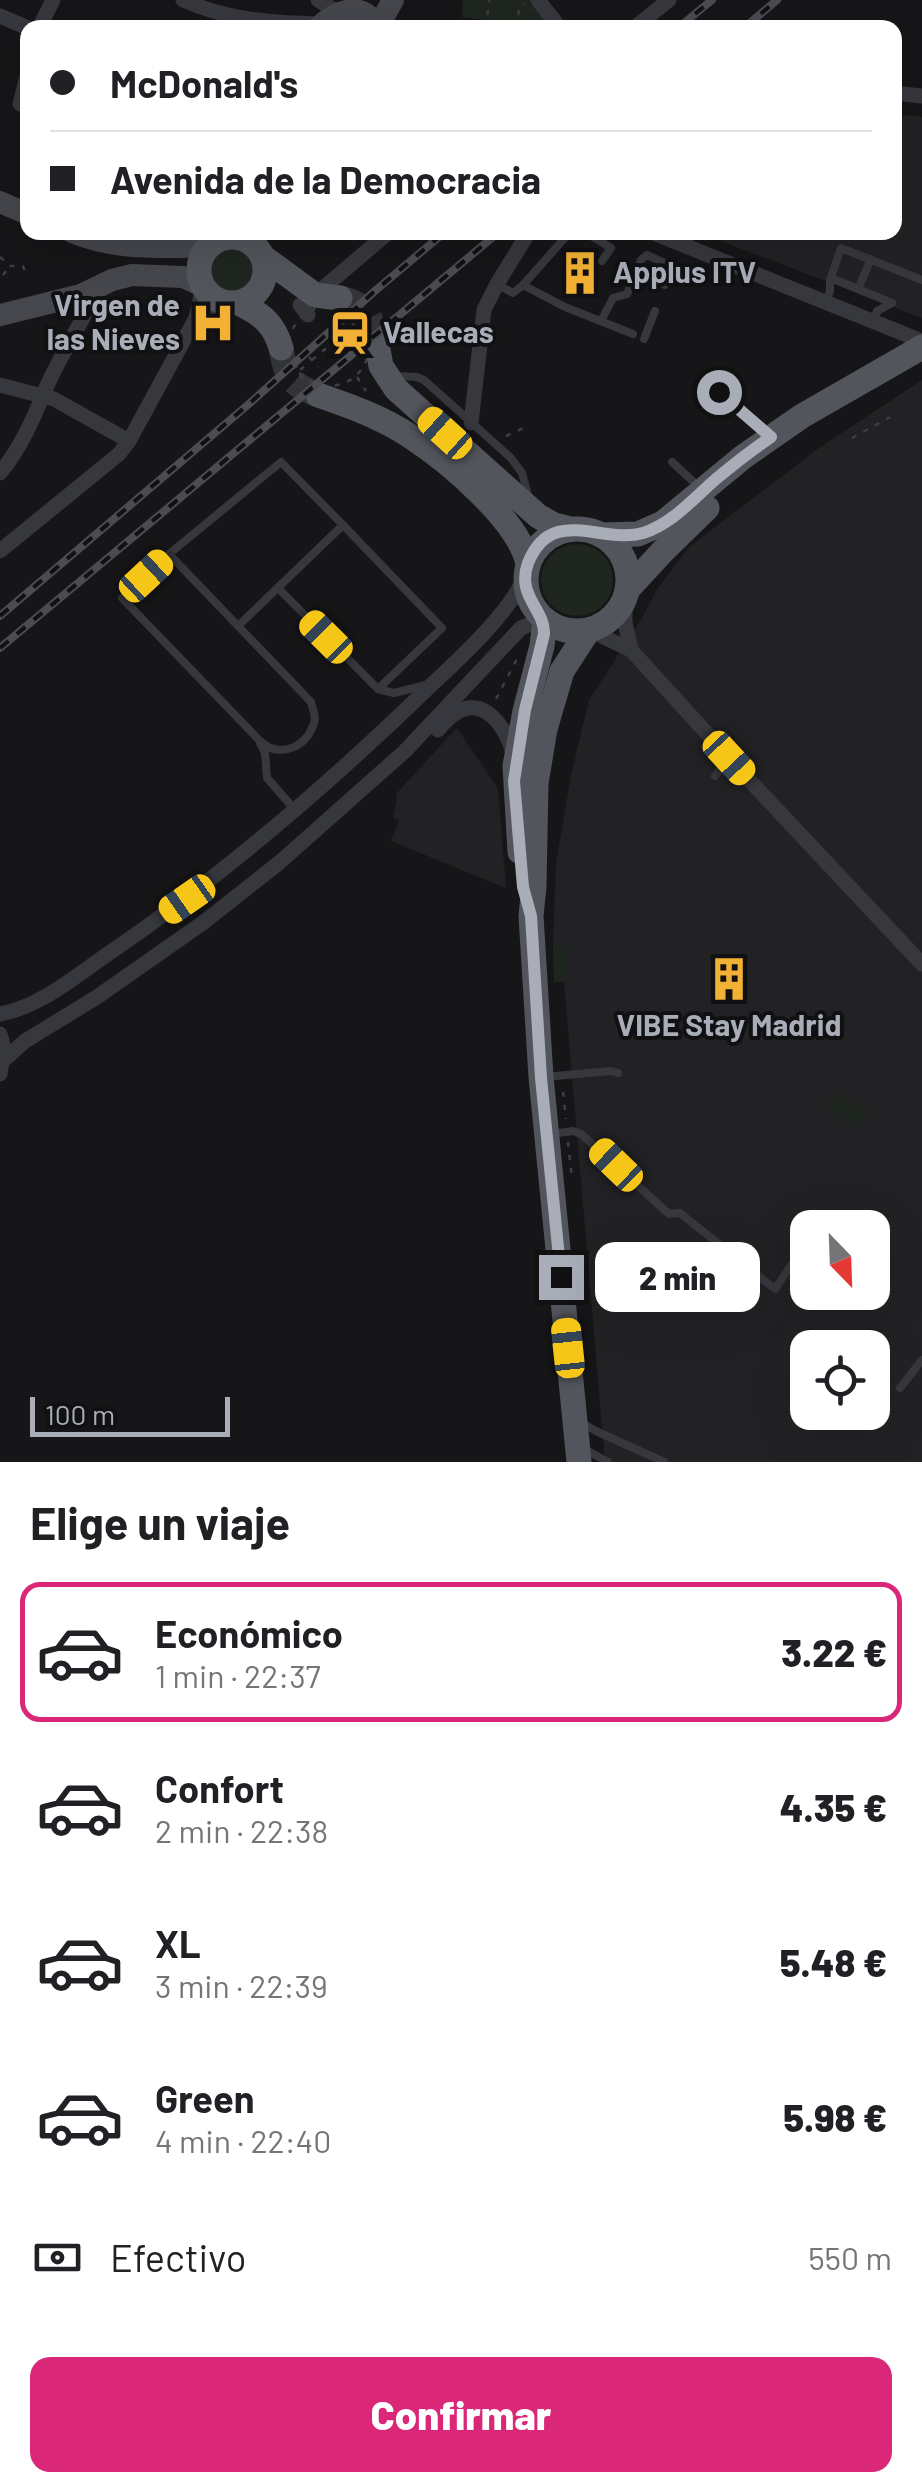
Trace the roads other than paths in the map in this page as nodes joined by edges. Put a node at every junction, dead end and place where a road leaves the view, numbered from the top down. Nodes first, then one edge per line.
1 (183, 0) edge
2 (538, 0) edge
3 (669, 0) edge
4 (337, 12) edge
5 (248, 20) edge
6 (286, 20) edge
7 (374, 20) edge
8 (554, 20) edge
9 (644, 20) edge
10 (91, 240) edge
11 (122, 240) edge
12 (217, 240) edge
13 (382, 240) edge
14 (525, 240) edge
15 (563, 240) edge
16 (598, 240) edge
17 (689, 240) edge
18 (257, 245) edge
19 (871, 259) junction
20 (602, 261) dead end
21 (831, 278) junction
22 (922, 280) edge
23 (497, 284) junction
24 (523, 285) junction
25 (664, 285) dead end
26 (203, 286) junction
27 (858, 289) junction
28 (87, 292) junction
29 (868, 293) junction
30 (573, 296) dead end
31 (234, 303) junction
32 (826, 303) junction
33 (565, 307) junction
34 (325, 310) joint
35 (655, 310) dead end
36 (0, 314) edge
37 (876, 317) junction
38 (196, 318) junction
39 (601, 321) junction
40 (633, 334) dead end
41 (369, 338) tunnel mouth
42 (644, 339) dead end
43 (922, 344) edge
44 (291, 363) tunnel mouth
45 (922, 366) edge
46 (715, 374) dead end
47 (385, 376) junction
48 (0, 385) edge
49 (311, 387) tunnel mouth
50 (44, 395) junction
51 (473, 415) junction
52 (771, 437) junction
53 (128, 441) junction
54 (672, 462) dead end
55 (0, 472) edge
56 (703, 491) junction
57 (531, 509) junction
58 (343, 525) junction
59 (570, 529) junction
60 (602, 535) junction
61 (0, 551) edge
62 (169, 554) junction
63 (527, 570) junction
64 (278, 588) junction
65 (626, 595) junction
66 (544, 620) junction
67 (238, 626) junction
68 (588, 631) junction
69 (632, 650) junction
70 (435, 682) junction
71 (378, 689) junction
72 (260, 742) junction
73 (406, 751) junction
74 (729, 758) junction
75 (515, 766) junction
76 (715, 776) dead end
77 (296, 811) junction
78 (538, 914) junction
79 (922, 964) edge
80 (0, 1014) edge
81 (0, 1034) edge
82 (2, 1067) edge
83 (618, 1073) dead end
84 (552, 1081) junction
85 (557, 1126) junction
86 (790, 1266) edge
87 (922, 1360) edge
88 (900, 1388) dead end
89 (577, 1441) edge
90 (608, 1462) edge
91 (664, 1462) edge

1 - 5 street
2 - 8 street
3 - 9 street
4 - 6 street
4 - 7 street
10 - 11 street
11 - 12 street
12 - 26 main road
13 - 34 street
14 - 23 street
15 - 24 lane
16 - 20 lane
17 - 32 street
18 - 31 main road
18 - 34 main road
19 - 21 lane
19 - 22 lane
19 - 27 lane
21 - 27 lane
21 - 32 lane
23 - 24 lane
23 - 51 street
24 - 33 lane
25 - 39 lane
26 - 28 street
26 - 31 main road
26 - 38 street
27 - 29 lane
28 - 36 street
28 - 50 street
29 - 37 lane
29 - 37 lane
30 - 33 lane
31 - 38 street
31 - 44 main road
32 - 37 street
33 - 39 lane
35 - 42 lane
37 - 43 street
38 - 53 street
39 - 40 lane
41 - 47 main road
43 - 52 main road
45 - 65 main road
46 - 52 lane
47 - 51 lane
47 - 57 main road
48 - 50 street
49 - 63 main road
50 - 53 street
50 - 55 street
51 - 57 lane
52 - 56 main road
53 - 61 street
54 - 56 lane
56 - 60 main road
57 - 59 main road
58 - 62 lane
58 - 64 lane
58 - 71 lane
59 - 60 main road
59 - 63 main road
60 - 65 main road
62 - 67 lane
62 - 72 lane
63 - 66 main road
63 - 70 street
64 - 67 lane
64 - 71 lane
65 - 68 main road
65 - 69 street
66 - 68 main road
66 - 73 street
66 - 75 main road
67 - 72 lane
68 - 69 street
68 - 78 main road
69 - 74 street
70 - 71 lane
70 - 77 street
72 - 77 lane
73 - 75 street
73 - 82 street
74 - 76 lane
74 - 79 street
75 - 78 main road
77 - 80 street
78 - 84 main road
81 - 82 street
83 - 84 lane
84 - 85 main road
85 - 86 lane
85 - 89 main road
87 - 88 lane
89 - 90 lane
89 - 91 lane

